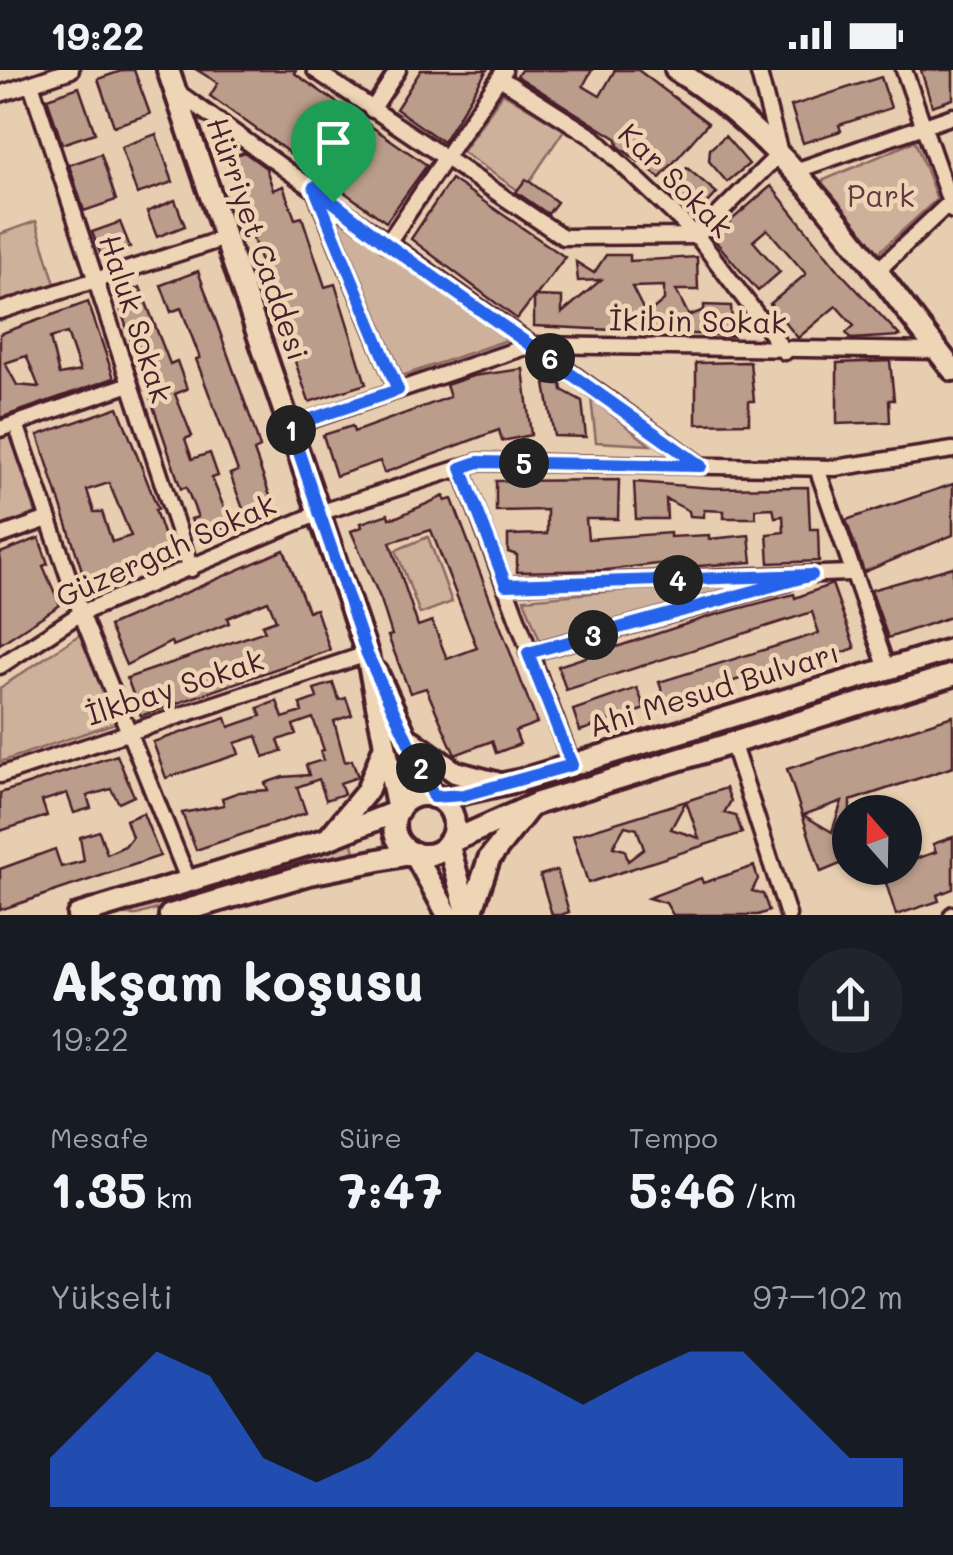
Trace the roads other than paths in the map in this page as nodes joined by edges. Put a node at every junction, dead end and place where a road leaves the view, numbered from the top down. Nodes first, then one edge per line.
1 (71, 70) edge
2 (168, 70) edge
3 (315, 70) edge
4 (398, 70) edge
5 (676, 70) edge
6 (758, 70) edge
7 (904, 70) edge
8 (502, 74) edge
9 (31, 84) junction
10 (176, 91) junction
11 (0, 94) edge
12 (372, 110) junction
13 (953, 116) edge
14 (922, 126) junction
15 (780, 153) junction
16 (445, 158) junction
17 (794, 171) junction
18 (314, 187) junction
19 (950, 207) edge
20 (697, 236) junction
21 (225, 238) junction
22 (387, 244) junction
23 (876, 273) junction
24 (94, 280) junction
25 (0, 311) edge
26 (532, 345) junction
27 (938, 351) junction
28 (785, 352) junction
29 (953, 370) edge
30 (127, 386) junction
31 (398, 390) junction
32 (16, 424) junction
33 (290, 426) junction
34 (0, 429) edge
35 (953, 450) edge
36 (701, 466) junction
37 (461, 468) junction
38 (817, 468) junction
39 (319, 512) junction
40 (48, 519) junction
41 (0, 536) edge
42 (191, 569) junction
43 (850, 573) junction
44 (812, 575) junction
45 (506, 585) junction
46 (81, 613) junction
47 (953, 648) edge
48 (528, 653) junction
49 (367, 654) junction
50 (0, 666) edge
51 (887, 669) junction
52 (953, 676) edge
53 (132, 732) junction
54 (396, 737) junction
55 (732, 742) junction
56 (572, 765) junction
57 (0, 775) edge
58 (508, 784) junction
59 (434, 797) junction
60 (530, 807) junction
61 (398, 811) junction
62 (326, 839) junction
63 (448, 843) junction
64 (414, 853) junction
65 (189, 882) junction
66 (78, 915) edge
67 (170, 915) edge
68 (448, 915) edge
69 (469, 915) edge
70 (788, 915) edge

1 - 9 street
2 - 10 main road, Hürriyet Caddesi
3 - 12 street
4 - 12 street
5 - 15 main road
6 - 15 street
7 - 14 street
8 - 16 street
8 - 20 street, Kar Sokak
9 - 11 street
9 - 24 street, Haluk Sokak
10 - 18 street
10 - 21 main road, Hürriyet Caddesi
12 - 16 street
13 - 14 street
14 - 17 street
14 - 19 street
15 - 17 main road
15 - 20 street
16 - 20 street
16 - 22 street
17 - 23 main road
18 - 22 street
18 - 31 street
19 - 23 street
20 - 28 street, Kar Sokak
21 - 24 street
21 - 33 main road, Hürriyet Caddesi
22 - 26 street
23 - 27 main road
24 - 25 street
24 - 30 street, Haluk Sokak
26 - 28 street, İkibin Sokak
26 - 31 street, İkibin Sokak
26 - 36 street
27 - 28 street, İkibin Sokak
27 - 29 main road
30 - 32 street
30 - 42 street, Haluk Sokak
31 - 33 street, İkibin Sokak
32 - 34 street
32 - 40 street
33 - 39 main road, Hürriyet Caddesi
35 - 38 street, Güzergah Sokak
36 - 37 street, Güzergah Sokak
36 - 38 street, Güzergah Sokak
37 - 39 street, Güzergah Sokak
37 - 45 street
38 - 43 street
39 - 42 street, Güzergah Sokak
39 - 49 main road, Hürriyet Caddesi
40 - 41 street
40 - 46 street
42 - 46 street, Güzergah Sokak
43 - 44 street
43 - 51 street
44 - 45 street
44 - 48 street
45 - 48 street
46 - 50 street, Güzergah Sokak
46 - 53 street
47 - 51 main road, Ahi Mesud Bulvarı
48 - 56 street
49 - 53 street, İlkbay Sokak
49 - 54 main road, Hürriyet Caddesi
51 - 56 main road, Ahi Mesud Bulvarı
52 - 55 main road, Ahi Mesud Bulvarı
53 - 57 street, İlkbay Sokak
53 - 65 street
54 - 58 main road
54 - 59 main road, Hürriyet Caddesi
54 - 61 main road
54 - 62 main road
55 - 60 main road, Ahi Mesud Bulvarı
55 - 70 street
56 - 58 main road, Ahi Mesud Bulvarı
58 - 59 main road, Ahi Mesud Bulvarı
59 - 61 main road, Ahi Mesud Bulvarı
59 - 63 main road
60 - 63 main road, Ahi Mesud Bulvarı
60 - 69 main road
61 - 62 main road, Ahi Mesud Bulvarı
61 - 64 main road
62 - 65 main road, Ahi Mesud Bulvarı
63 - 64 main road, Ahi Mesud Bulvarı
63 - 69 main road
64 - 67 main road, Ahi Mesud Bulvarı
64 - 68 main road
65 - 66 main road, Ahi Mesud Bulvarı

